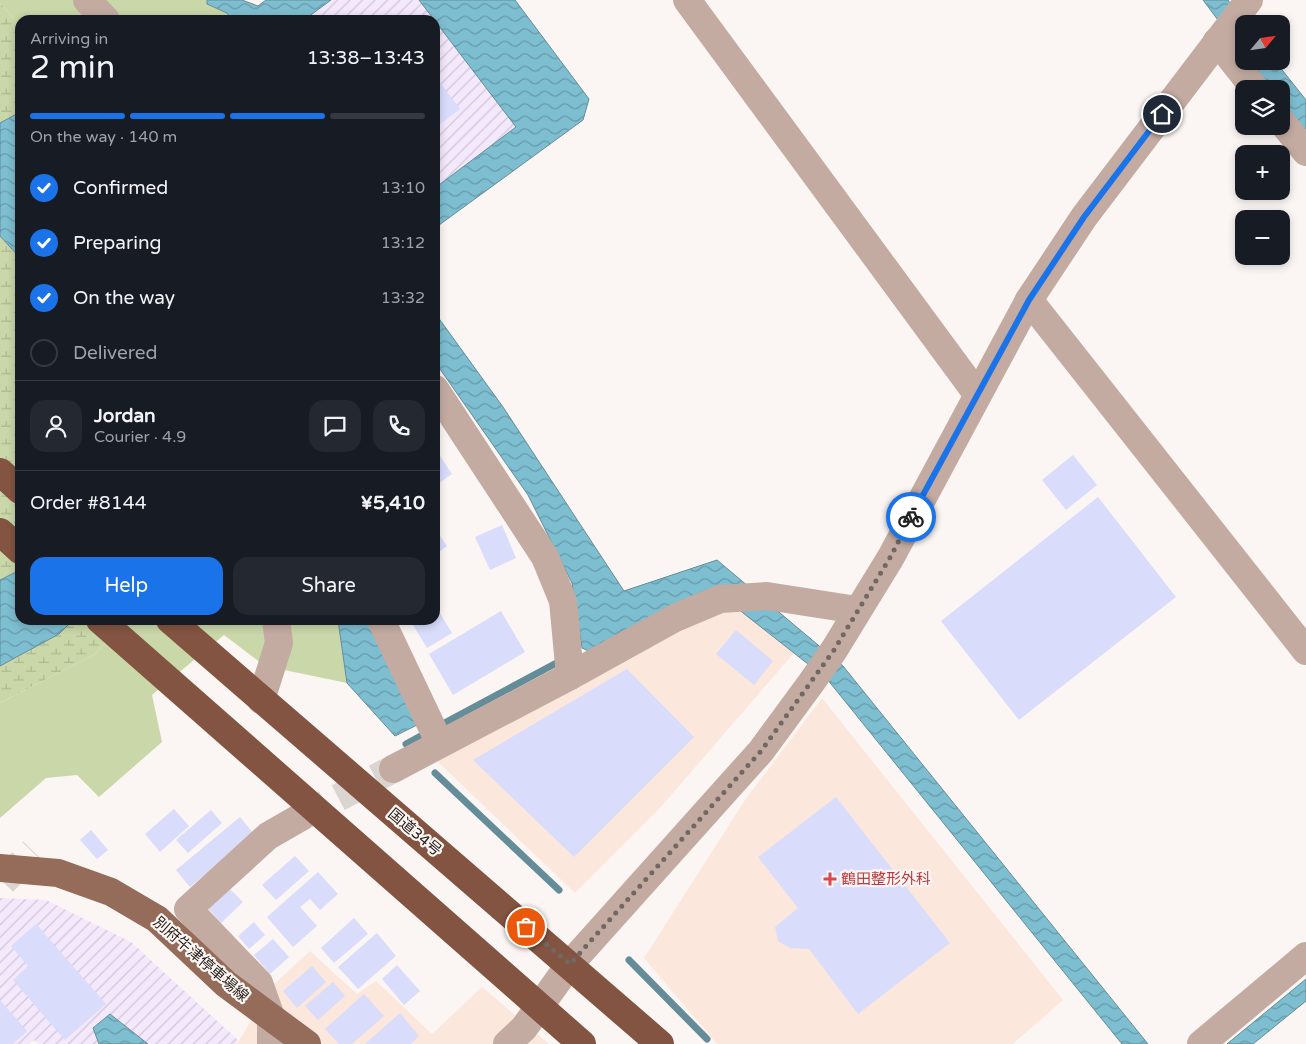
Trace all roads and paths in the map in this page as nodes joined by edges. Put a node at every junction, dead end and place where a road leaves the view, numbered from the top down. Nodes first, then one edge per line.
1 (87, 0) edge
2 (687, 0) edge
3 (1247, 2) edge
4 (101, 15) edge
5 (1217, 41) junction
6 (1248, 80) edge
7 (1290, 132) edge
8 (1306, 152) edge
9 (1029, 300) junction
10 (977, 394) junction
11 (440, 397) edge
12 (0, 472) edge
13 (15, 486) edge
14 (0, 532) edge
15 (15, 546) edge
16 (857, 610) junction
17 (106, 625) edge
18 (176, 625) edge
19 (277, 625) edge
20 (383, 625) edge
21 (1306, 651) edge
22 (570, 676) junction
23 (261, 700) junction
24 (440, 744) junction
25 (393, 769) tunnel mouth
26 (301, 817) tunnel mouth
27 (0, 868) edge
28 (1306, 956) edge
29 (570, 964) junction
30 (271, 1017) junction
31 (528, 1030) edge
32 (272, 1044) edge
33 (307, 1044) edge
34 (582, 1044) edge
35 (660, 1044) edge
36 (1201, 1044) edge

1 - 4 street
2 - 10 street
3 - 5 street
5 - 6 street
5 - 9 street
7 - 8 street
9 - 10 street
9 - 21 street
10 - 16 street
11 - 22 street
12 - 13 highway
14 - 15 highway
16 - 22 street
16 - 29 street
17 - 31 highway
18 - 23 highway, 国道34号
19 - 23 street
20 - 24 street
22 - 24 street
23 - 29 highway, 国道34号
24 - 25 street
26 - 30 street
27 - 30 main road, 別府牛津停車場線
28 - 36 street
29 - 31 street
29 - 35 highway, 国道34号
30 - 32 street
30 - 33 main road, 別府牛津停車場線
31 - 34 highway

